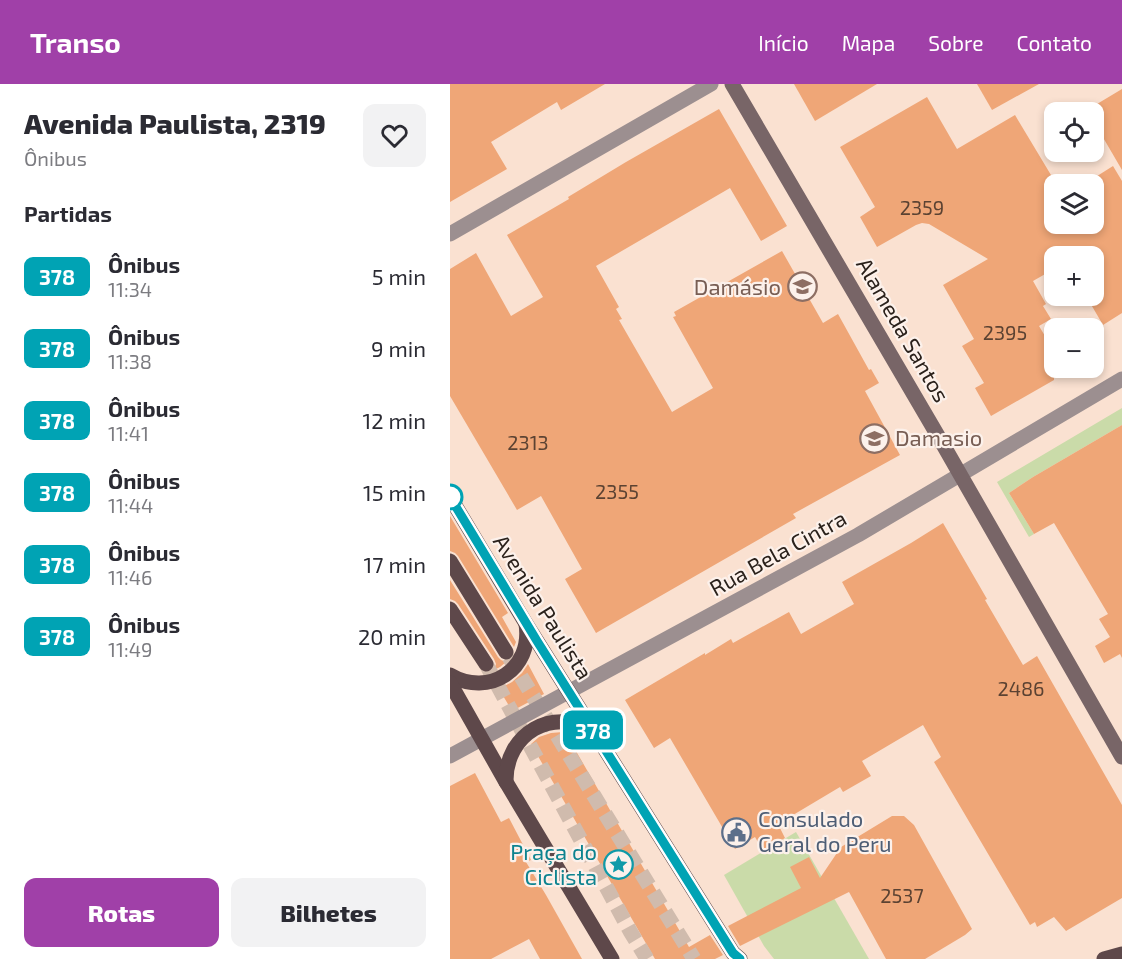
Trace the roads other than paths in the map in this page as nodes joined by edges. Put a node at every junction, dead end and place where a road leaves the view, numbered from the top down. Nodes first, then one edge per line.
1 (711, 84) edge
2 (732, 84) edge
3 (450, 234) edge
4 (1122, 379) edge
5 (960, 474) junction
6 (450, 497) edge
7 (450, 561) edge
8 (450, 609) edge
9 (525, 622) junction
10 (506, 652) tunnel mouth
11 (486, 664) tunnel mouth
12 (450, 675) edge
13 (450, 683) edge
14 (569, 691) junction
15 (595, 732) junction
16 (481, 739) junction
17 (450, 756) edge
18 (1122, 757) edge
19 (506, 782) junction
20 (1122, 954) edge
21 (736, 957) edge
22 (612, 959) edge
23 (1104, 959) edge

1 - 3 street
2 - 5 street, Alameda Santos
4 - 5 street, Rua Bela Cintra
5 - 14 street, Rua Bela Cintra
5 - 18 street, Alameda Santos
6 - 9 main road, Avenida Paulista
7 - 10 main road
8 - 11 main road
9 - 12 main road
9 - 14 main road, Avenida Paulista
13 - 16 main road
14 - 15 main road, Avenida Paulista
14 - 16 street, Rua Bela Cintra
15 - 19 main road
15 - 21 main road, Avenida Paulista
16 - 17 street, Rua Bela Cintra
16 - 19 main road
19 - 22 main road
20 - 23 main road

